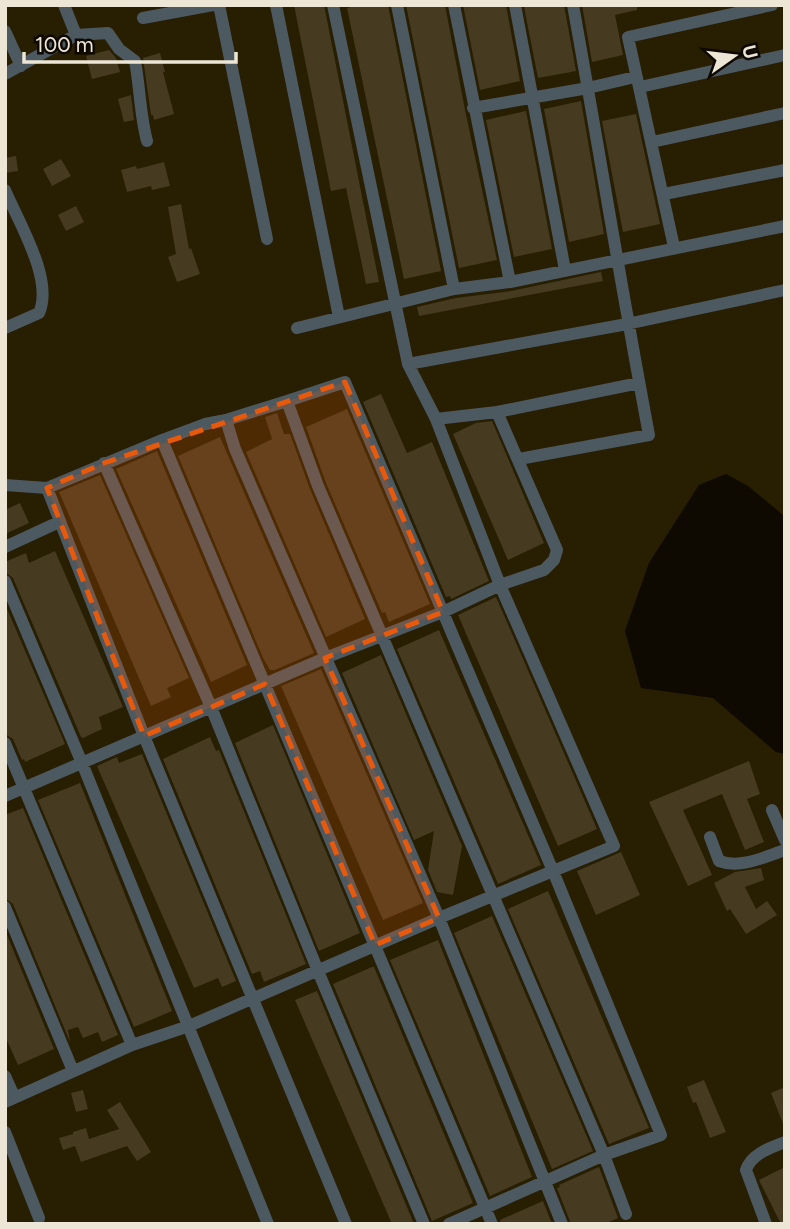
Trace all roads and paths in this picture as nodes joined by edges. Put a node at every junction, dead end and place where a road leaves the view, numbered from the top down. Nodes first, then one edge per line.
1 (64, 5) edge
2 (213, 5) edge
3 (219, 5) edge
4 (276, 5) edge
5 (332, 5) edge
6 (397, 5) edge
7 (454, 5) edge
8 (515, 5) edge
9 (573, 5) edge
10 (707, 5) edge
11 (772, 5) edge
12 (143, 19) dead end
13 (710, 19) junction
14 (5, 31) edge
15 (76, 35) junction
16 (785, 55) edge
17 (21, 66) junction
18 (5, 74) edge
19 (638, 82) junction
20 (588, 88) junction
21 (531, 98) junction
22 (473, 108) junction
23 (785, 113) edge
24 (147, 141) dead end
25 (652, 142) junction
26 (785, 170) edge
27 (5, 190) edge
28 (664, 194) junction
29 (785, 226) edge
30 (267, 239) dead end
31 (674, 247) junction
32 (619, 259) junction
33 (565, 270) junction
34 (510, 282) junction
35 (454, 289) junction
36 (785, 290) edge
37 (397, 303) junction
38 (339, 317) junction
39 (627, 324) junction
40 (5, 328) edge
41 (297, 328) dead end
42 (408, 364) junction
43 (639, 383) junction
44 (287, 401) junction
45 (497, 412) junction
46 (436, 419) junction
47 (226, 420) junction
48 (162, 440) junction
49 (519, 459) junction
50 (104, 463) junction
51 (5, 485) edge
52 (47, 488) junction
53 (59, 523) junction
54 (5, 547) edge
55 (5, 581) edge
56 (500, 585) junction
57 (443, 611) junction
58 (383, 635) junction
59 (325, 658) junction
60 (265, 684) junction
61 (211, 707) junction
62 (144, 736) junction
63 (5, 743) edge
64 (82, 763) junction
65 (24, 789) junction
66 (5, 796) edge
67 (772, 810) dead end
68 (710, 837) dead end
69 (785, 840) edge
70 (785, 850) edge
71 (553, 871) junction
72 (492, 895) junction
73 (5, 907) edge
74 (439, 918) junction
75 (375, 945) junction
76 (318, 971) junction
77 (252, 999) junction
78 (189, 1026) junction
79 (132, 1045) junction
80 (73, 1071) junction
81 (5, 1076) edge
82 (10, 1099) edge
83 (5, 1132) edge
84 (785, 1142) edge
85 (604, 1156) junction
86 (546, 1182) junction
87 (485, 1208) junction
88 (626, 1214) dead end
89 (40, 1218) dead end
90 (268, 1224) edge
91 (346, 1224) edge
92 (424, 1224) edge
93 (449, 1224) edge
94 (492, 1224) edge
95 (562, 1224) edge
96 (766, 1224) edge

1 - 15 street
2 - 12 street
3 - 30 street
4 - 38 street
5 - 37 street
6 - 35 street
7 - 22 street
8 - 21 street
9 - 20 street
10 - 13 street
11 - 13 street
13 - 19 street
14 - 17 street
15 - 17 street
15 - 24 street
16 - 19 street
17 - 18 street
19 - 20 street
19 - 25 street
20 - 21 street
20 - 32 street
21 - 22 street
21 - 33 street
22 - 34 street
23 - 25 street
25 - 28 street
26 - 28 street
27 - 40 street
28 - 31 street
29 - 31 street
31 - 32 street
32 - 33 street
32 - 39 street
33 - 34 street
34 - 35 street
35 - 37 street
36 - 39 street
37 - 38 street
37 - 42 street
38 - 41 street
39 - 42 street
39 - 43 street
42 - 46 street
43 - 45 street
43 - 49 street
44 - 47 street
44 - 57 street
44 - 58 street
45 - 46 street
45 - 49 street
46 - 56 street
47 - 48 street
47 - 59 street
48 - 50 street
48 - 60 street
49 - 56 street
50 - 52 street
50 - 61 street
51 - 52 street
52 - 53 street
53 - 54 street
53 - 62 street
55 - 64 street
56 - 57 street
56 - 71 street
57 - 58 street
57 - 71 street
58 - 59 street
58 - 72 street
59 - 60 street
59 - 74 street
60 - 61 street
60 - 75 street
61 - 62 street
61 - 76 street
62 - 64 street
62 - 77 street
63 - 65 street
64 - 65 street
64 - 78 street
65 - 66 street
65 - 79 street
67 - 69 street
68 - 70 street
71 - 72 street
71 - 85 street
72 - 74 street
72 - 85 street
73 - 80 street
74 - 75 street
74 - 86 street
75 - 76 street
75 - 87 street
76 - 77 street
76 - 92 street
77 - 78 street
77 - 91 street
78 - 79 street
78 - 90 street
79 - 80 street
80 - 82 street
81 - 82 street
83 - 89 street
84 - 96 street
85 - 86 street
85 - 88 street
86 - 87 street
86 - 95 street
87 - 93 street
87 - 94 street

